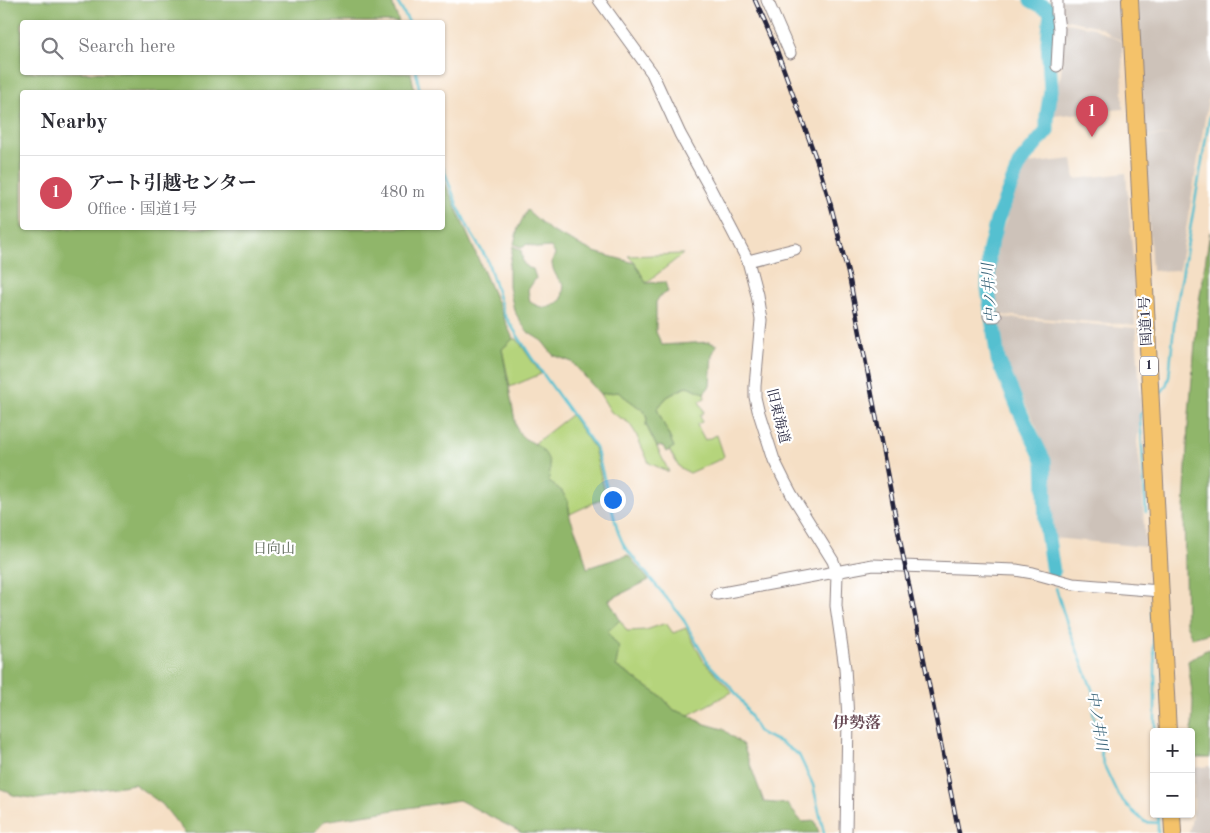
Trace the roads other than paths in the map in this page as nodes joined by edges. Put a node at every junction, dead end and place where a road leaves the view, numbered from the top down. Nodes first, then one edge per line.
1 (599, 0) edge
2 (767, 0) edge
3 (1057, 0) edge
4 (1130, 0) edge
5 (790, 53) dead end
6 (1057, 66) dead end
7 (795, 249) dead end
8 (748, 261) junction
9 (837, 573) junction
10 (1160, 591) junction
11 (717, 594) dead end
12 (1168, 728) edge
13 (1172, 818) edge
14 (846, 833) edge
15 (1173, 833) edge

1 - 8 street, 旧東海道
2 - 5 street
3 - 6 street
4 - 10 highway, 国道1号 / 1
7 - 8 street
8 - 9 street, 旧東海道
9 - 10 street
9 - 11 street
9 - 14 street, 旧東海道
10 - 12 highway, 国道1号 / 1
13 - 15 highway

